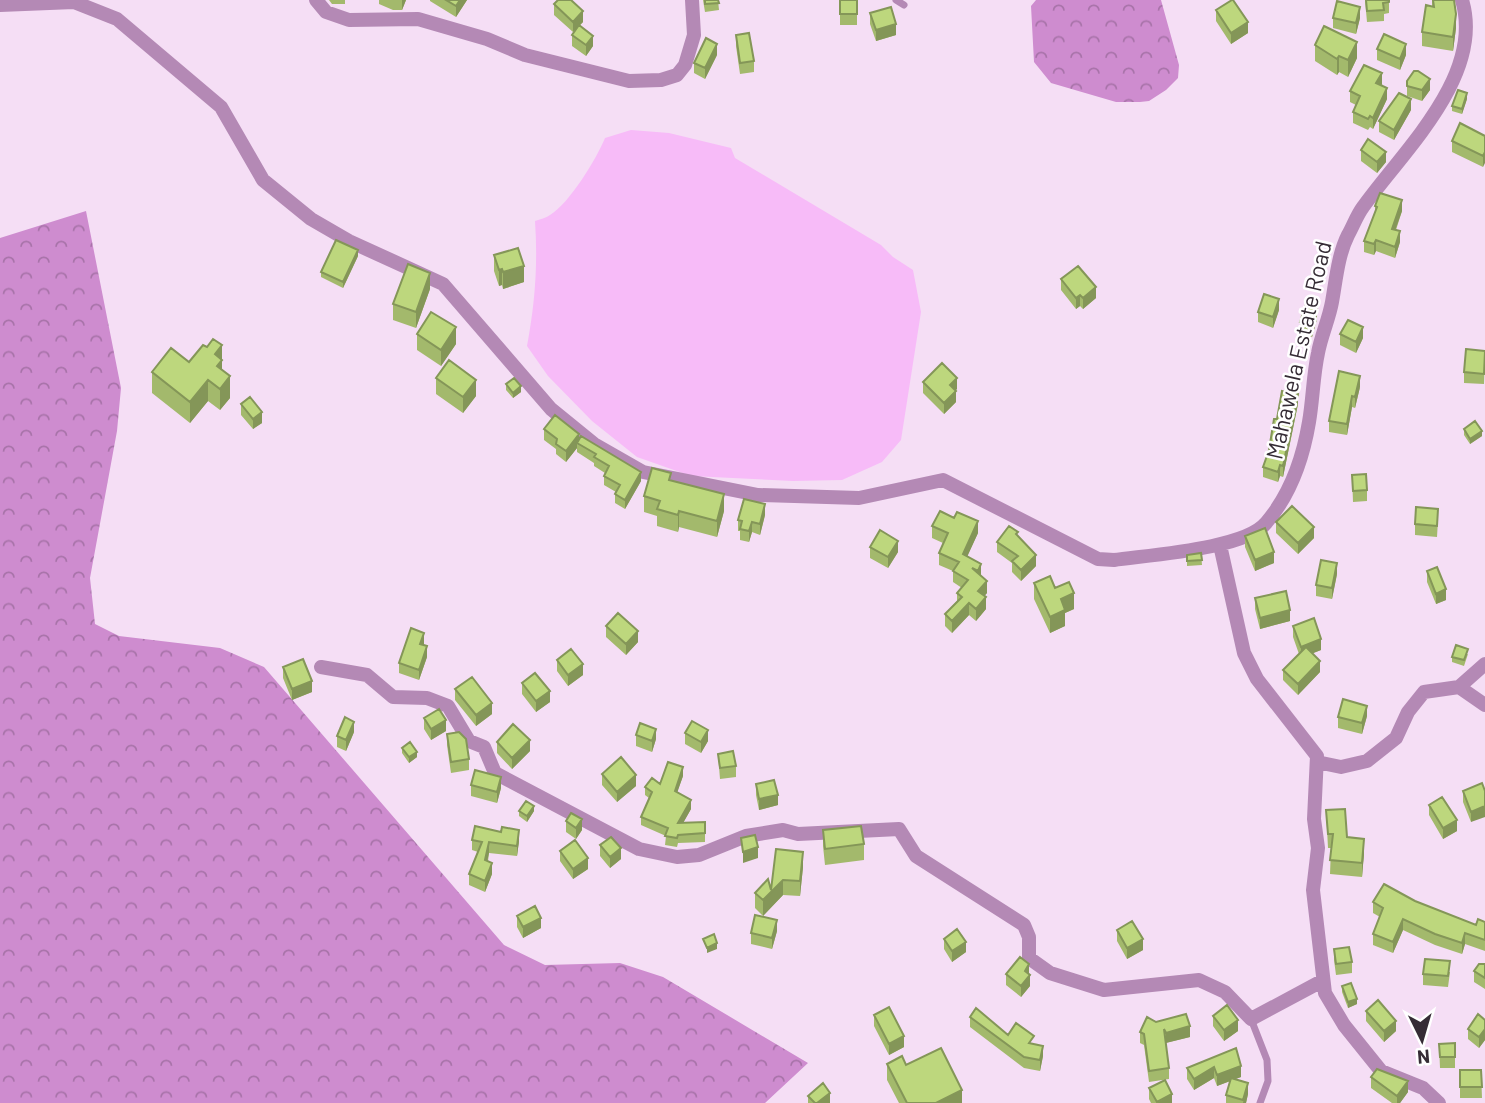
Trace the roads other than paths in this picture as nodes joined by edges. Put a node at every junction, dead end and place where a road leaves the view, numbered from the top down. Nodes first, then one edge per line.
1 (316, 0) edge
2 (692, 0) edge
3 (896, 0) edge
4 (1462, 0) edge
5 (0, 5) edge
6 (904, 5) dead end
7 (1220, 545) junction
8 (1485, 664) edge
9 (321, 667) dead end
10 (1459, 687) junction
11 (1485, 705) edge
12 (1317, 762) junction
13 (1322, 981) junction
14 (1251, 1019) junction
15 (1260, 1103) edge
16 (1439, 1103) edge

1 - 2 street
3 - 6 lane
4 - 7 street, Mahawela Estate Road
5 - 7 street, Mahawela Estate Road
7 - 12 street
8 - 10 street
9 - 14 street
10 - 11 street
10 - 12 street
12 - 13 street
13 - 14 street
13 - 16 street
14 - 15 lane

